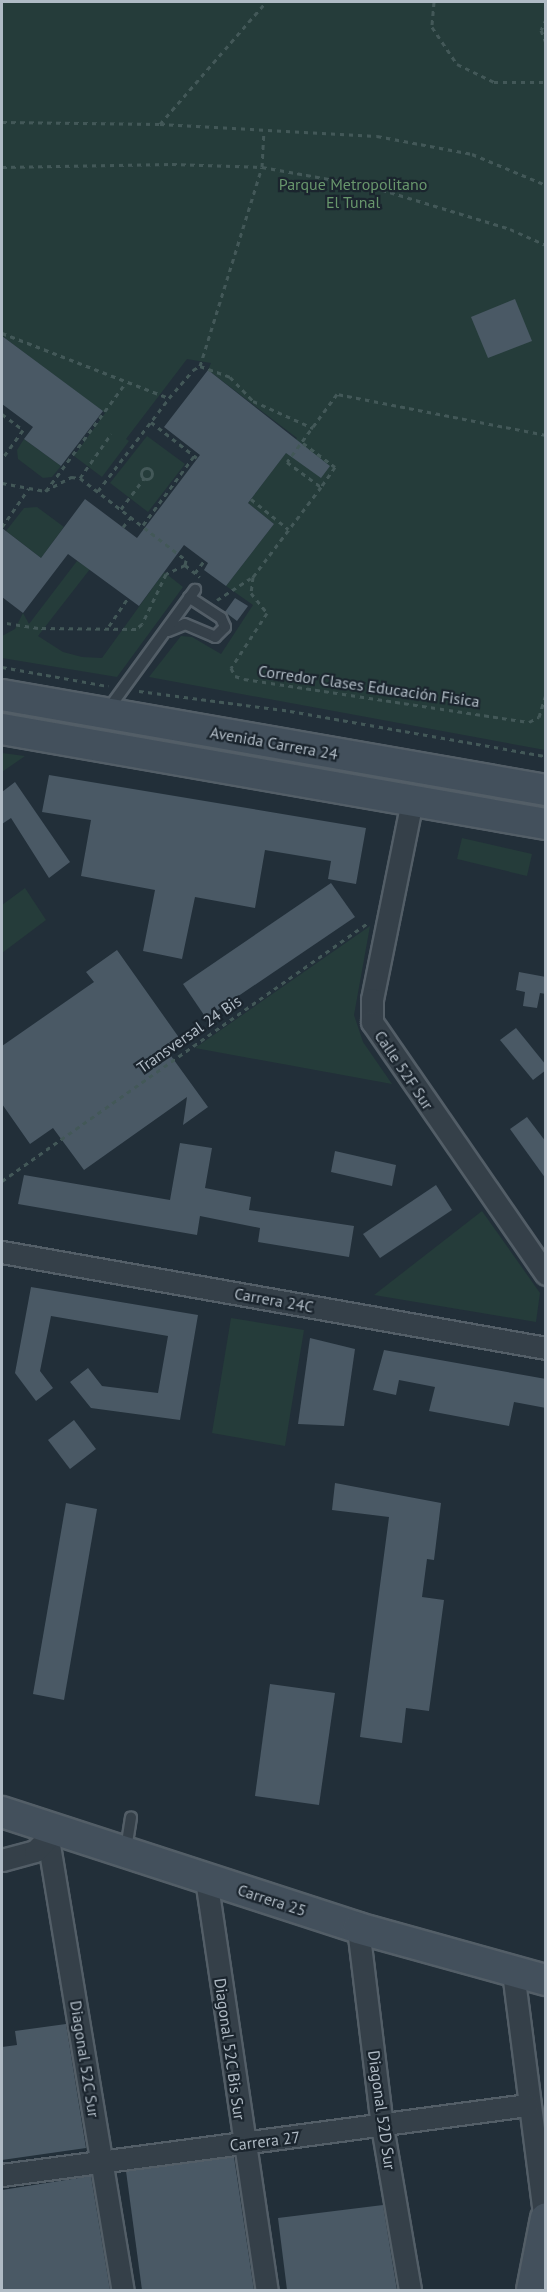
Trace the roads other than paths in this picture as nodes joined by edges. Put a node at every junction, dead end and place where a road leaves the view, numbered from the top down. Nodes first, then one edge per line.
1 (160, 637) junction
2 (2, 695) edge
3 (105, 713) junction
4 (2, 729) edge
5 (546, 790) edge
6 (412, 801) junction
7 (546, 824) edge
8 (2, 1252) edge
9 (546, 1274) edge
10 (546, 1348) edge
11 (2, 1812) edge
12 (131, 1817) dead end
13 (47, 1832) junction
14 (125, 1852) junction
15 (12, 1858) edge
16 (53, 1868) junction
17 (206, 1879) junction
18 (358, 1928) junction
19 (513, 1972) junction
20 (546, 1980) edge
21 (527, 2105) junction
22 (382, 2126) junction
23 (243, 2144) junction
24 (102, 2162) junction
25 (2, 2175) edge
26 (545, 2219) edge
27 (123, 2290) edge
28 (267, 2290) edge
29 (411, 2290) edge
30 (532, 2290) edge

1 - 1 lane
1 - 3 lane
2 - 3 main road, Avenida Carrera 24
3 - 5 main road, Avenida Carrera 24
4 - 6 main road, Avenida Carrera 24
6 - 7 main road, Avenida Carrera 24
6 - 9 street, Calle 52F Sur
8 - 10 street, Carrera 24C
11 - 13 main road, Carrera 25
12 - 14 lane
13 - 14 main road, Carrera 25
13 - 15 street
13 - 16 street, Diagonal 52C Sur
14 - 17 main road, Carrera 25
15 - 16 street
16 - 24 street, Diagonal 52C Sur
17 - 18 main road, Carrera 25
17 - 23 street, Diagonal 52C Bis Sur
18 - 19 main road, Carrera 25
18 - 22 street, Diagonal 52D Sur
19 - 20 main road, Carrera 25
19 - 21 street
21 - 22 street, Carrera 27
21 - 26 street
22 - 23 street, Carrera 27
22 - 29 street, Diagonal 52D Sur
23 - 24 street, Carrera 27
23 - 28 street, Diagonal 52C Bis Sur
24 - 25 street, Carrera 27
24 - 27 street, Diagonal 52C Sur
26 - 30 main road

